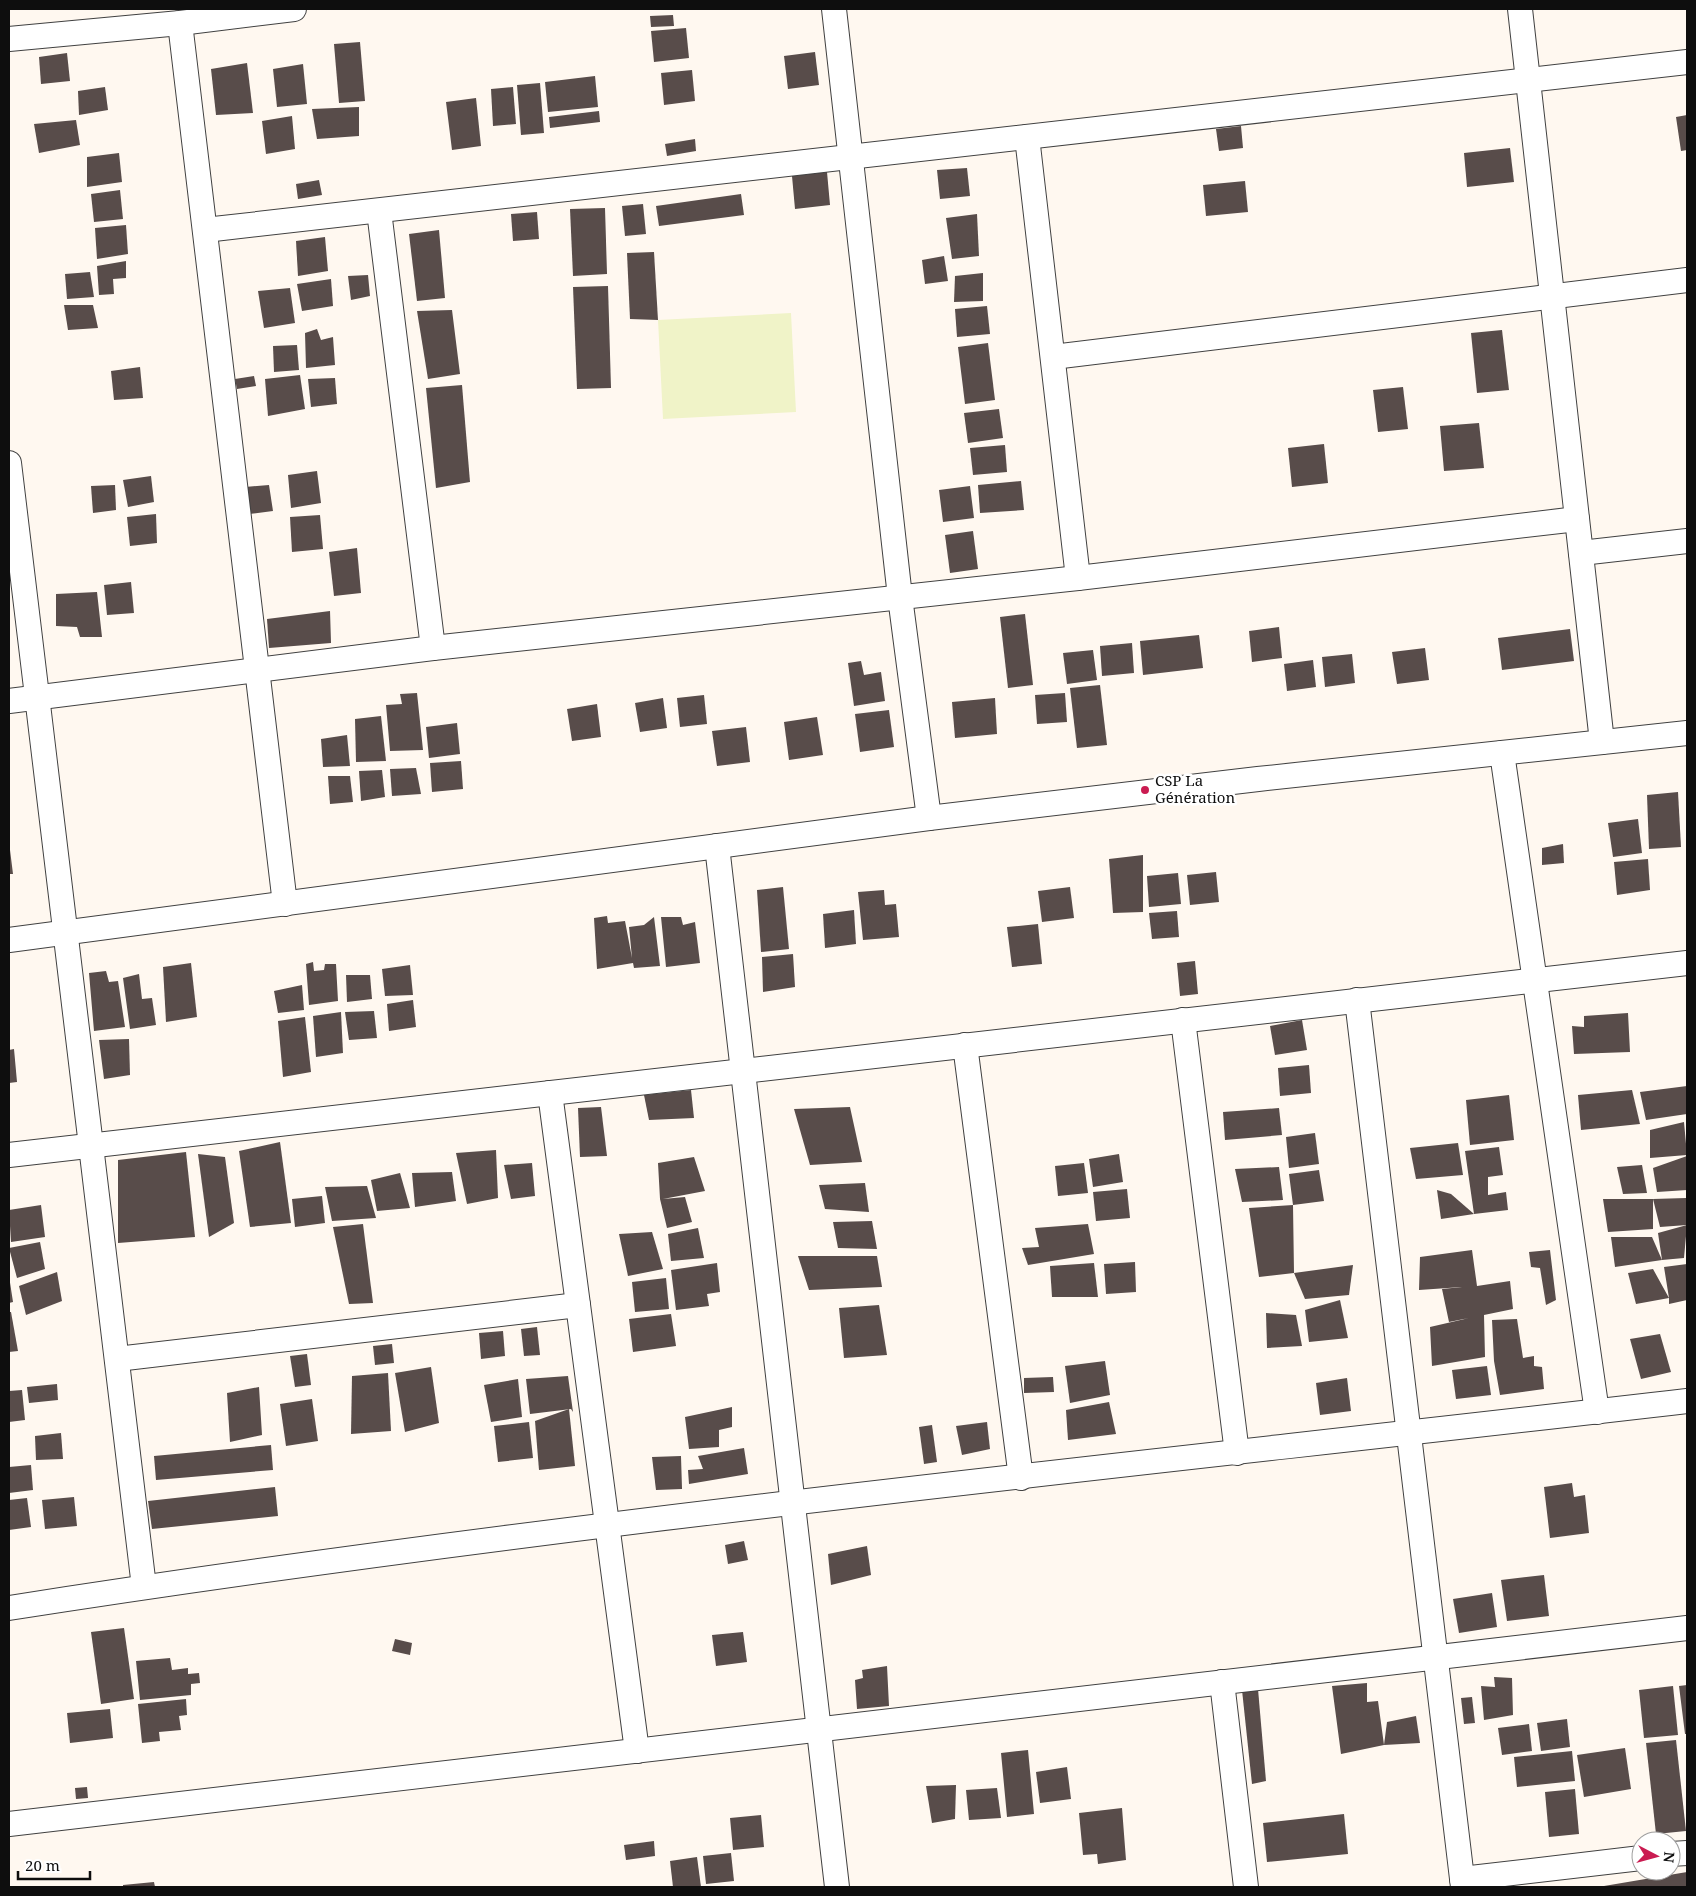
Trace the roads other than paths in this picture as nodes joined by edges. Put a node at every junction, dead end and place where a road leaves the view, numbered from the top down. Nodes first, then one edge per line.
1 (294, 9) edge
2 (834, 9) edge
3 (1520, 9) edge
4 (180, 23) junction
5 (9, 39) edge
6 (1687, 62) edge
7 (1528, 80) junction
8 (1027, 137) junction
9 (851, 157) junction
10 (380, 211) junction
11 (206, 230) junction
12 (1687, 280) edge
13 (1551, 296) junction
14 (1053, 357) junction
15 (9, 463) edge
16 (1578, 519) junction
17 (1687, 541) edge
18 (1581, 553) junction
19 (1078, 578) junction
20 (900, 597) junction
21 (433, 648) junction
22 (258, 669) junction
23 (37, 698) junction
24 (9, 701) edge
25 (1687, 733) edge
26 (1602, 742) junction
27 (1502, 753) junction
28 (929, 818) junction
29 (717, 846) junction
30 (285, 904) junction
31 (65, 933) junction
32 (9, 940) edge
33 (1687, 963) edge
34 (1535, 980) junction
35 (1358, 1000) junction
36 (1183, 1020) junction
37 (965, 1045) junction
38 (743, 1070) junction
39 (550, 1093) junction
40 (91, 1146) junction
41 (9, 1155) edge
42 (578, 1305) junction
43 (116, 1359) junction
44 (1687, 1401) edge
45 (1597, 1412) junction
46 (1409, 1433) junction
47 (1237, 1453) junction
48 (1021, 1478) junction
49 (793, 1504) junction
50 (607, 1525) junction
51 (144, 1587) junction
52 (9, 1608) edge
53 (1687, 1628) edge
54 (1436, 1657) junction
55 (1222, 1682) junction
56 (819, 1729) junction
57 (637, 1750) junction
58 (9, 1824) edge
59 (1631, 1859) edge
60 (1462, 1883) edge
61 (837, 1887) edge
62 (1246, 1887) edge

1 - 4 street
2 - 9 street
3 - 7 street
4 - 5 street
4 - 11 street
6 - 7 street
7 - 8 street
7 - 13 street
8 - 9 street
8 - 14 street
9 - 10 street
9 - 20 street
10 - 11 street
10 - 21 street
11 - 22 street
12 - 13 street
13 - 14 street
13 - 16 street
14 - 19 street
15 - 23 street
16 - 18 street
16 - 19 street
17 - 18 street
18 - 26 street
19 - 20 street
20 - 21 street
20 - 28 street
21 - 22 street
22 - 23 street
22 - 30 street
23 - 24 street
23 - 31 street
25 - 26 street
26 - 27 street
27 - 28 street
27 - 34 street
28 - 29 street
29 - 30 street
29 - 38 street
30 - 31 street
31 - 32 street
31 - 40 street
33 - 34 street
34 - 35 street
34 - 45 street
35 - 36 street
35 - 46 street
36 - 37 street
36 - 47 street
37 - 38 street
37 - 48 street
38 - 39 street
38 - 49 street
39 - 40 street
39 - 42 street
40 - 41 street
40 - 43 street
42 - 43 street
42 - 50 street
43 - 51 street
44 - 45 street
45 - 46 street
46 - 47 street
46 - 54 street
47 - 48 street
48 - 49 street
49 - 50 street
49 - 56 street
50 - 51 street
50 - 57 street
51 - 52 street
53 - 54 street
54 - 55 street
54 - 60 street
55 - 56 street
55 - 62 street
56 - 57 street
56 - 61 street
57 - 58 street
59 - 60 street

